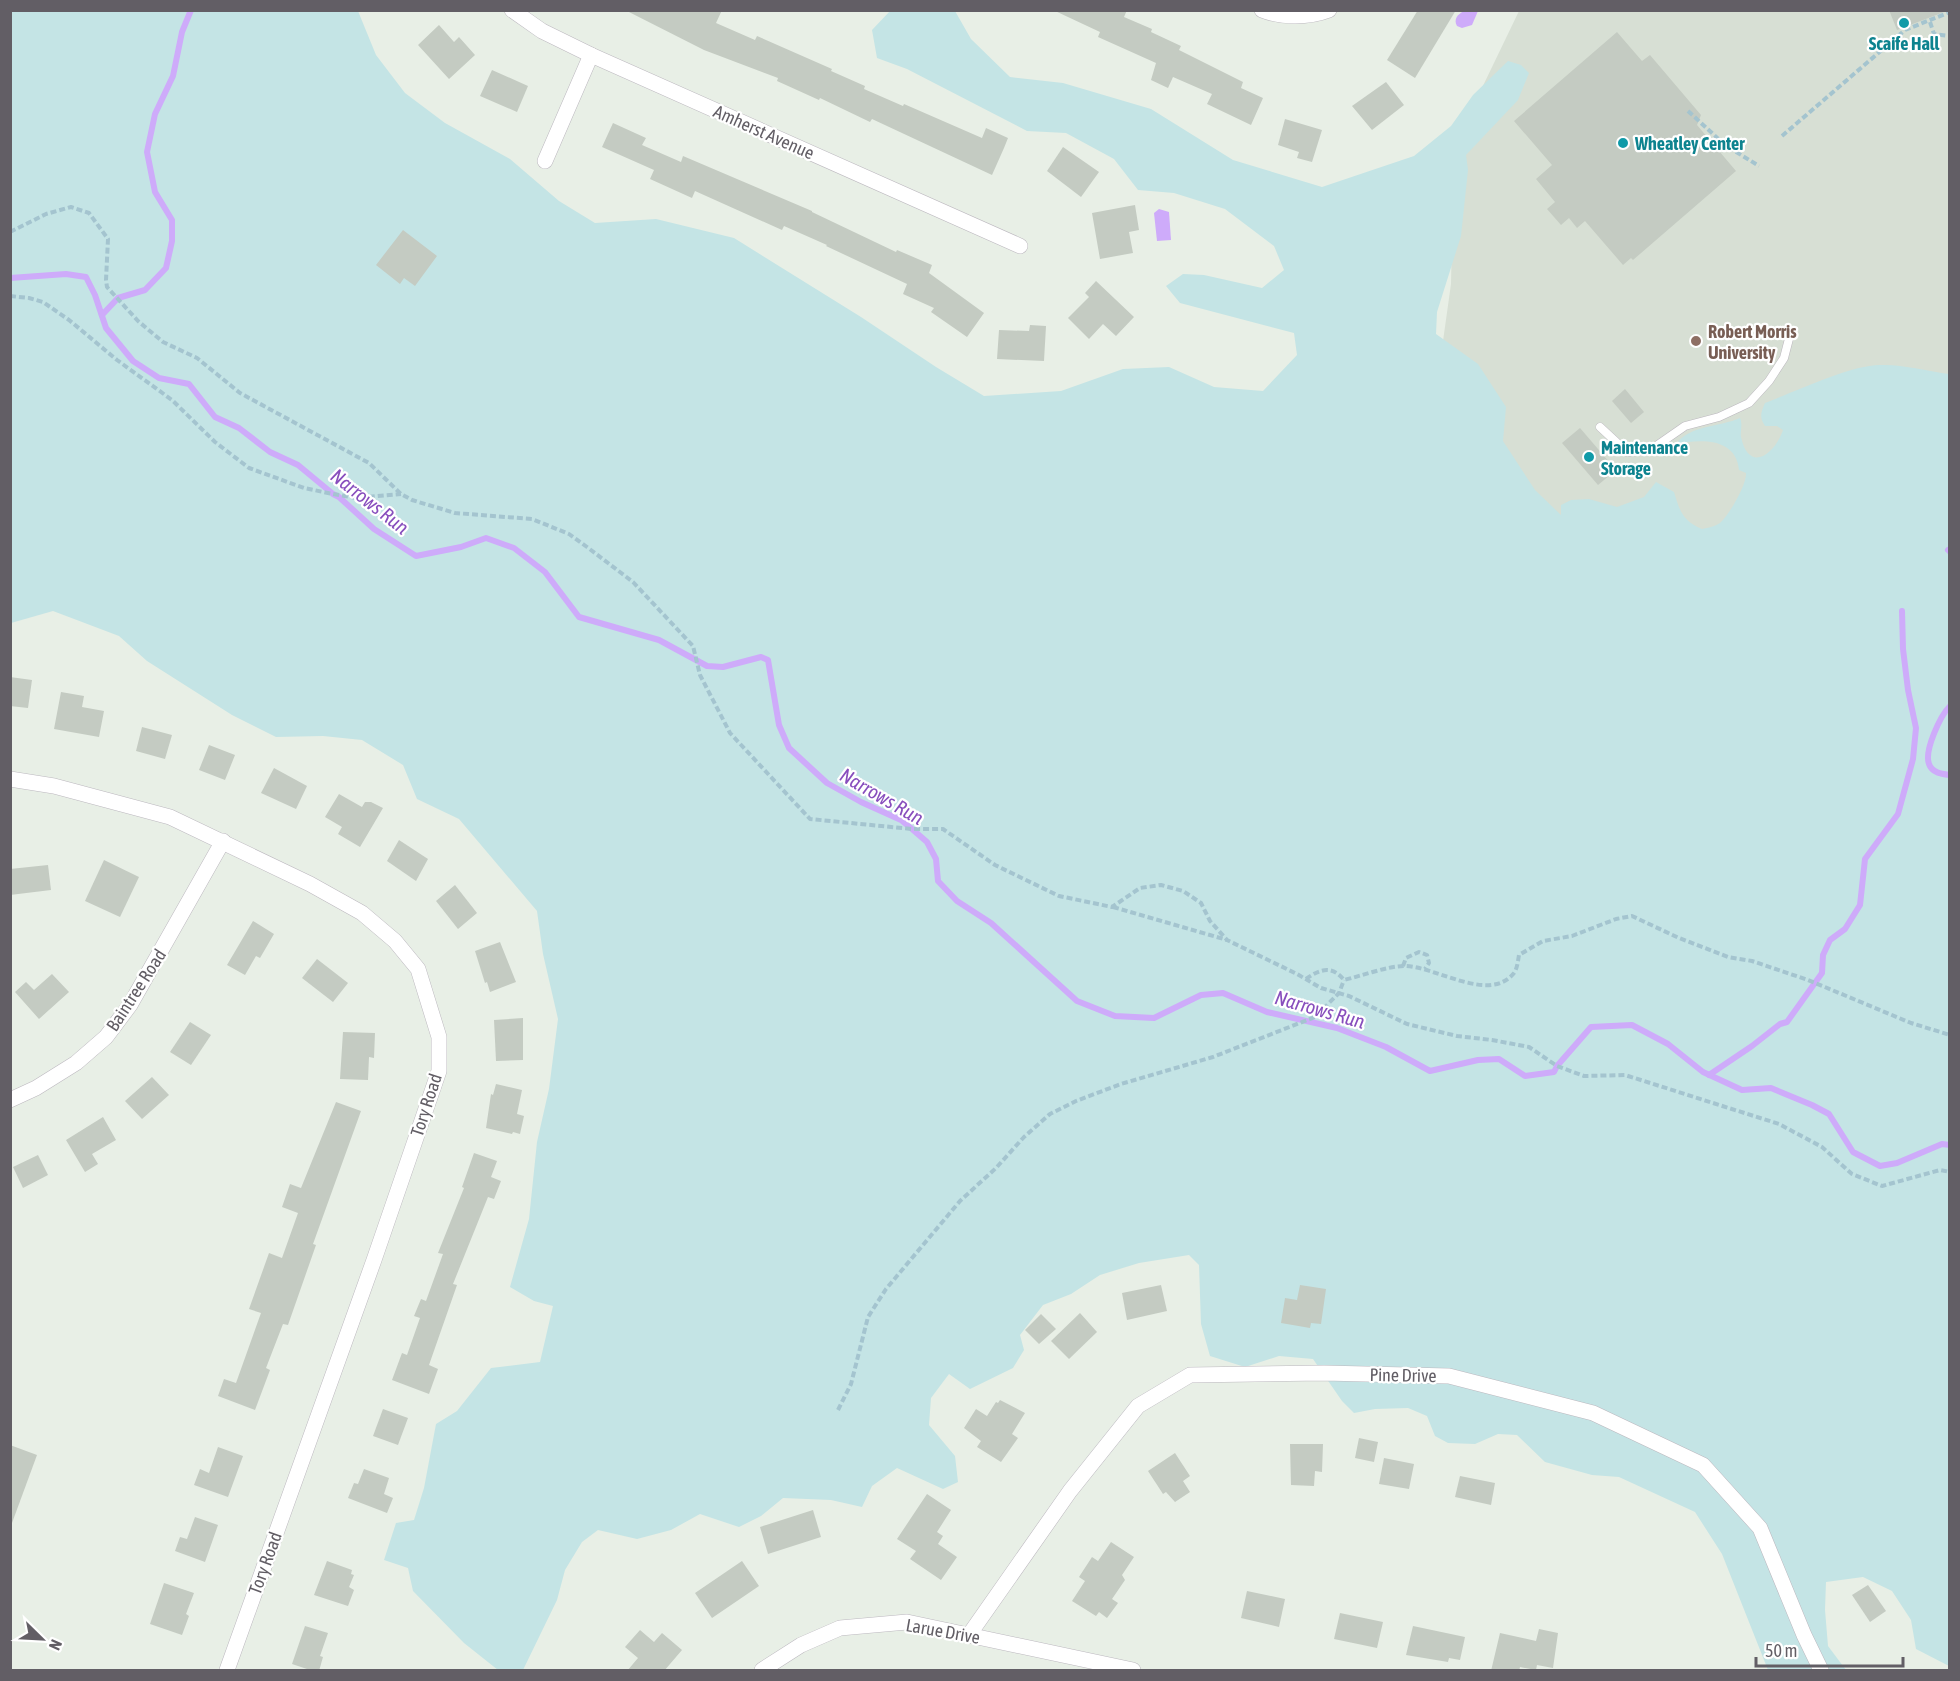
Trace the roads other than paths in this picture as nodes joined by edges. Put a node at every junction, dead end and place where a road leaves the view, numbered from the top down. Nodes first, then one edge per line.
1 (512, 10) edge
2 (1262, 10) edge
3 (1329, 10) edge
4 (591, 55) junction
5 (545, 161) dead end
6 (1020, 246) dead end
7 (1791, 331) dead end
8 (1600, 426) dead end
9 (10, 779) edge
10 (223, 842) junction
11 (10, 1100) edge
12 (969, 1635) junction
13 (227, 1671) edge
14 (762, 1671) edge
15 (1133, 1671) edge
16 (1821, 1671) edge

1 - 4 street, Amherst Avenue
2 - 3 street
4 - 5 street
4 - 6 street, Amherst Avenue
7 - 8 lane
9 - 10 street, Tory Road
10 - 11 street, Baintree Road
10 - 13 street, Tory Road
12 - 14 street, Larue Drive
12 - 15 street, Larue Drive
12 - 16 street, Pine Drive

